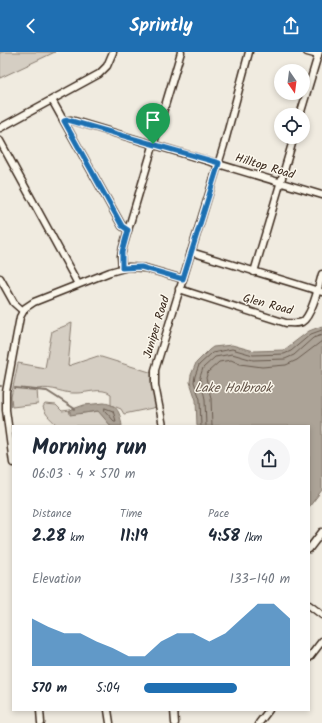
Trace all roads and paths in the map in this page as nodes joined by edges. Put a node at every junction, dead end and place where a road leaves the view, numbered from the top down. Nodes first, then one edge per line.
1 (113, 52) edge
2 (181, 52) edge
3 (249, 52) edge
4 (307, 52) edge
5 (320, 53) edge
6 (52, 100) junction
7 (302, 108) edge
8 (64, 121) junction
9 (0, 128) edge
10 (0, 141) edge
11 (153, 144) junction
12 (292, 144) edge
13 (219, 163) junction
14 (281, 182) junction
15 (322, 195) edge
16 (128, 230) junction
17 (191, 252) junction
18 (122, 268) junction
19 (254, 272) junction
20 (322, 274) edge
21 (0, 278) edge
22 (183, 279) junction
23 (78, 284) junction
24 (179, 289) junction
25 (320, 291) edge
26 (23, 311) junction
27 (163, 425) edge
28 (12, 455) edge
29 (322, 532) edge
30 (310, 549) edge
31 (310, 606) edge
32 (322, 615) edge
33 (322, 641) edge
34 (310, 657) edge
35 (40, 711) edge
36 (108, 711) edge
37 (174, 711) edge
38 (268, 711) edge
39 (41, 723) edge
40 (110, 723) edge
41 (175, 723) edge
42 (259, 723) edge

1 - 6 street
2 - 11 street
3 - 13 street, Juniper Road
4 - 5 street
5 - 7 street
6 - 8 street
6 - 9 street
8 - 11 street, Hilltop Road
8 - 16 street
10 - 23 street
11 - 13 street, Hilltop Road
11 - 16 street
12 - 14 street
13 - 14 street, Hilltop Road
13 - 17 street, Juniper Road
14 - 15 street, Hilltop Road
14 - 19 street
16 - 18 street
17 - 19 street
17 - 22 street, Juniper Road
18 - 22 street
18 - 23 street
19 - 25 street
20 - 25 street, Glen Road
21 - 26 street
22 - 24 street, Juniper Road
23 - 26 street
24 - 25 street, Glen Road
24 - 27 street, Juniper Road
26 - 28 street
29 - 30 street
31 - 32 street
33 - 34 street
35 - 39 street
36 - 40 street
37 - 41 street
38 - 42 street

